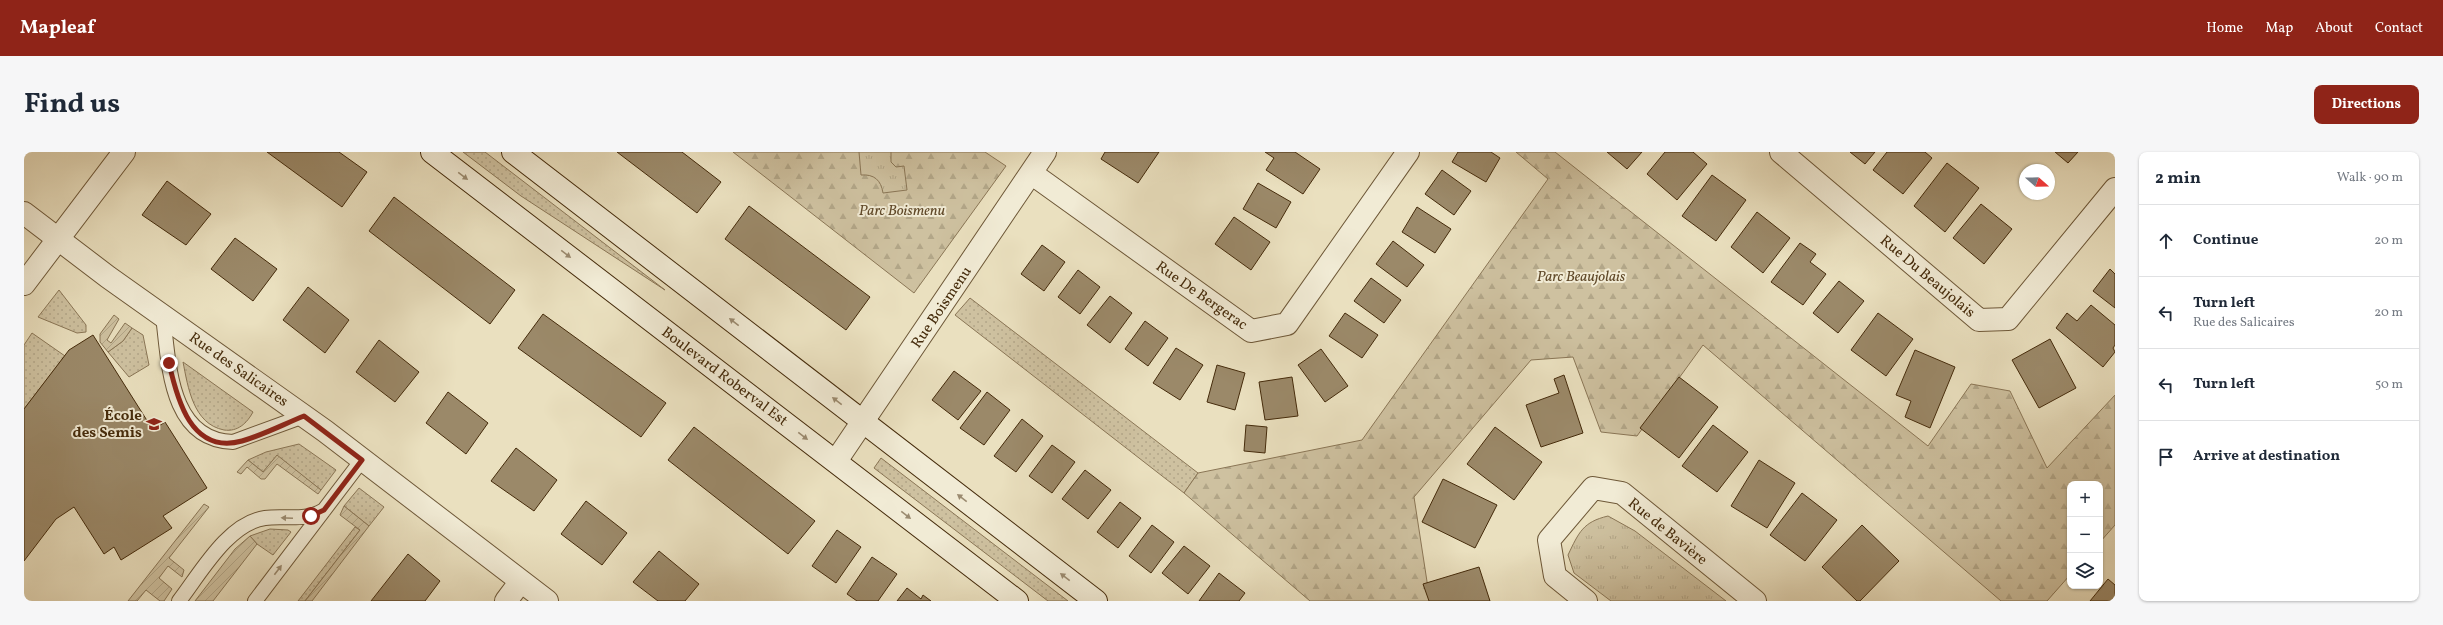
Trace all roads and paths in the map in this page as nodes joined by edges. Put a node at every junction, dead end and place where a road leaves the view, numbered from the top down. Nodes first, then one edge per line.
1 (124, 152) edge
2 (432, 152) edge
3 (513, 152) edge
4 (1045, 152) edge
5 (1408, 152) edge
6 (1781, 152) edge
7 (1031, 173) junction
8 (2115, 189) edge
9 (24, 213) edge
10 (57, 239) junction
11 (24, 284) edge
12 (163, 316) junction
13 (304, 416) junction
14 (863, 422) junction
15 (362, 460) junction
16 (836, 462) junction
17 (324, 510) junction
18 (521, 581) junction
19 (179, 601) edge
20 (254, 601) edge
21 (506, 601) edge
22 (547, 601) edge
23 (1017, 601) edge
24 (1096, 601) edge
25 (1586, 601) edge
26 (1755, 601) edge

1 - 10 street
2 -> 16 street, Boulevard Roberval Est
14 -> 3 street
4 - 7 street, Rue Boismenu
5 - 7 street, Rue De Bergerac
6 - 8 street, Rue Du Beaujolais
7 - 14 street, Rue Boismenu
9 - 10 street, Rue des Salicaires
10 - 11 street
10 - 12 street, Rue des Salicaires
12 - 13 street, Rue des Salicaires
12 - 13 lane
13 - 15 street, Rue des Salicaires
14 - 16 street, Rue Boismenu
24 -> 14 street
15 - 17 lane
15 - 18 street, Rue des Salicaires
16 -> 23 street, Boulevard Roberval Est
17 -> 19 lane
20 -> 17 lane
18 - 21 street
18 - 22 street, Rue des Salicaires
25 - 26 street, Rue de Bavière

